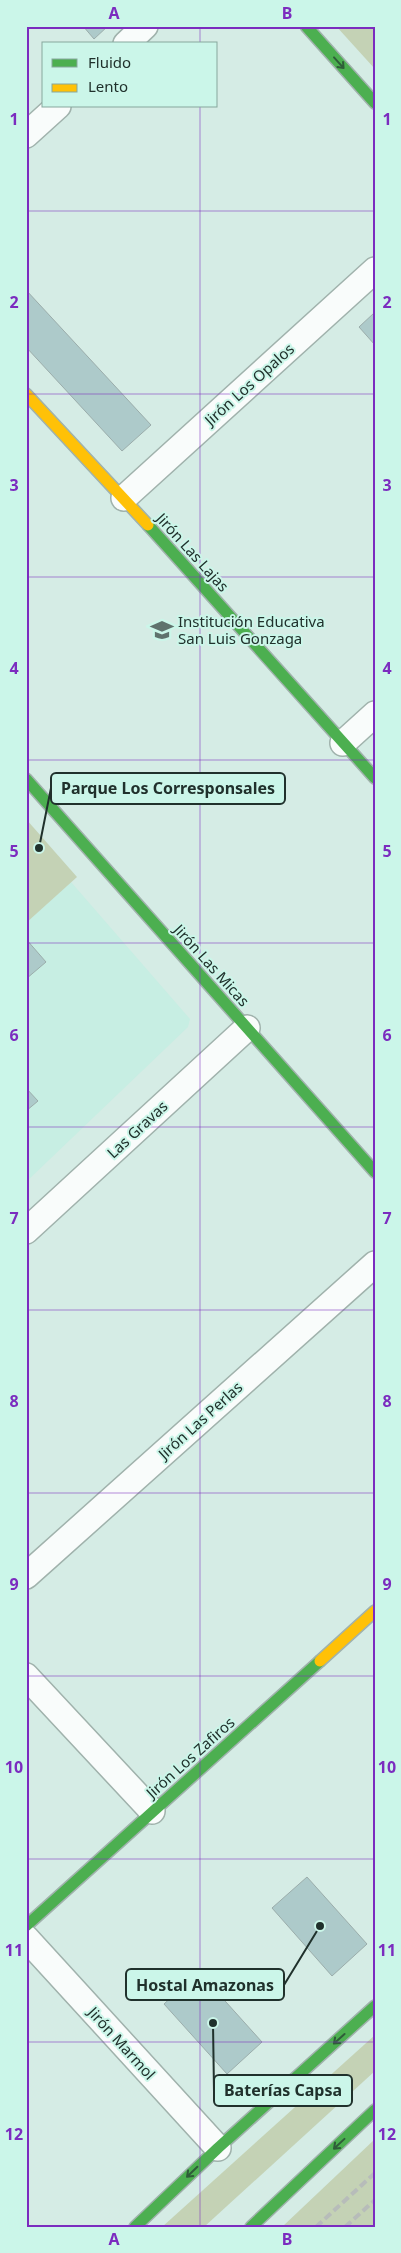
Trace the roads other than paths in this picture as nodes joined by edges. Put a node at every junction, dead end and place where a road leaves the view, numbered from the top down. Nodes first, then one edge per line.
1 (145, 26) edge
2 (306, 26) edge
3 (128, 42) edge
4 (375, 103) edge
5 (56, 108) edge
6 (26, 135) edge
7 (375, 270) edge
8 (26, 394) edge
9 (124, 498) junction
10 (375, 714) edge
11 (343, 743) junction
12 (375, 778) edge
13 (26, 779) edge
14 (247, 1028) junction
15 (375, 1172) edge
16 (26, 1231) edge
17 (375, 1264) edge
18 (26, 1576) edge
19 (375, 1611) edge
20 (26, 1676) edge
21 (152, 1811) junction
22 (26, 1926) edge
23 (26, 1938) edge
24 (375, 2006) edge
25 (375, 2110) edge
26 (218, 2148) junction
27 (135, 2227) edge
28 (251, 2227) edge

1 - 3 street
2 -> 4 street
5 - 6 street
7 - 9 street, Jirón Los Opalos
8 - 9 street, Jirón Las Lajas
9 - 11 street, Jirón Las Lajas
10 - 11 street
11 - 12 street, Jirón Las Lajas
13 - 14 street, Jirón Las Micas
14 - 15 street, Jirón Las Micas
14 - 16 street, Las Gravas
17 - 18 street, Jirón Las Perlas
19 - 21 street, Jirón Los Zafiros
20 - 21 street
21 - 22 street, Jirón Los Zafiros
23 - 26 street, Jirón Marmol
24 -> 26 street
25 -> 28 street
26 -> 27 street

